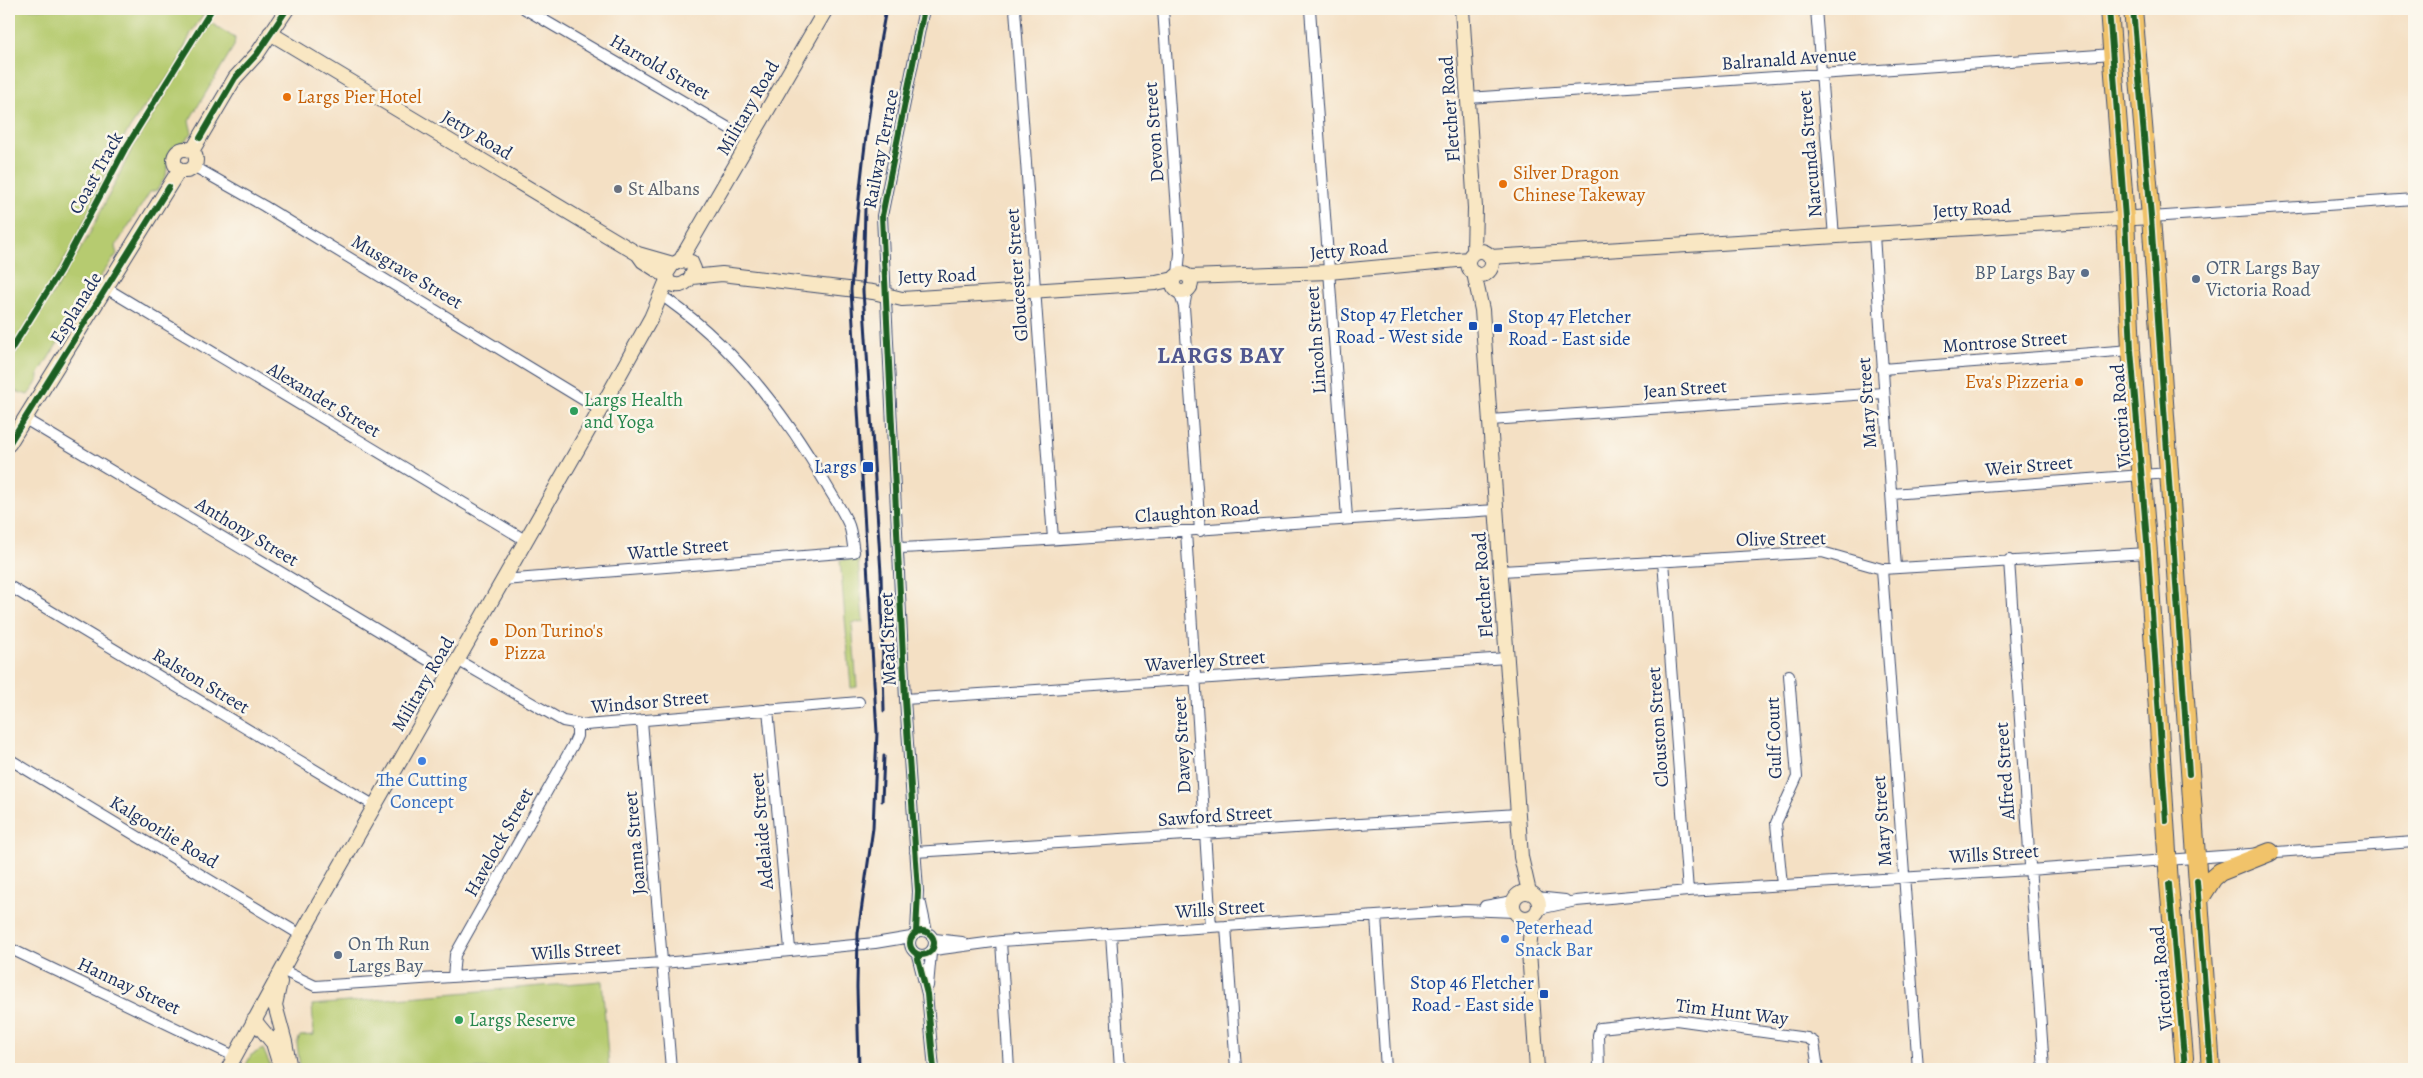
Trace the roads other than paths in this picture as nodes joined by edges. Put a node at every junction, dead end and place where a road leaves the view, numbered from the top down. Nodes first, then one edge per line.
1 (287, 9) edge
2 (525, 9) edge
3 (826, 9) edge
4 (924, 9) edge
5 (1014, 9) edge
6 (1162, 9) edge
7 (1310, 9) edge
8 (1462, 9) edge
9 (1816, 9) edge
10 (2109, 9) edge
11 (2133, 9) edge
12 (270, 33) junction
13 (2113, 54) junction
14 (1821, 74) junction
15 (1468, 98) junction
16 (751, 141) junction
17 (192, 151) junction
18 (195, 167) junction
19 (179, 170) junction
20 (2414, 199) edge
21 (2151, 217) junction
22 (2125, 218) junction
23 (1874, 235) junction
24 (1834, 237) junction
25 (638, 254) junction
26 (1479, 263) junction
27 (686, 266) junction
28 (1329, 272) junction
29 (671, 280) junction
30 (1182, 283) junction
31 (106, 288) junction
32 (1036, 289) junction
33 (885, 296) junction
34 (668, 300) junction
35 (652, 318) junction
36 (2131, 350) junction
37 (1882, 369) junction
38 (1883, 393) junction
39 (600, 410) junction
40 (25, 420) junction
41 (1490, 420) junction
42 (9, 444) edge
43 (2170, 473) junction
44 (2140, 474) junction
45 (1892, 494) junction
46 (1496, 510) junction
47 (1347, 518) junction
48 (1200, 531) junction
49 (1186, 532) junction
50 (1053, 539) junction
51 (525, 540) junction
52 (899, 548) junction
53 (2148, 553) junction
54 (2009, 560) junction
55 (1663, 561) junction
56 (1896, 568) junction
57 (1882, 569) junction
58 (1502, 571) junction
59 (504, 580) junction
60 (9, 586) edge
61 (1507, 658) junction
62 (459, 661) junction
63 (450, 674) junction
64 (1790, 675) dead end
65 (1196, 679) junction
66 (905, 700) junction
67 (859, 702) dead end
68 (768, 709) junction
69 (642, 721) junction
70 (577, 724) junction
71 (9, 759) edge
72 (375, 806) junction
73 (1518, 814) junction
74 (1205, 834) junction
75 (2414, 842) edge
76 (915, 852) junction
77 (2270, 852) junction
78 (2195, 857) junction
79 (2168, 859) junction
80 (2029, 870) junction
81 (1904, 877) junction
82 (1782, 885) junction
83 (918, 891) junction
84 (1688, 891) junction
85 (2199, 900) junction
86 (1525, 905) junction
87 (1376, 916) junction
88 (1226, 926) junction
89 (1211, 927) junction
90 (914, 934) junction
91 (1111, 934) junction
92 (302, 935) junction
93 (931, 936) junction
94 (1000, 941) junction
95 (875, 943) junction
96 (978, 943) junction
97 (9, 948) edge
98 (790, 949) junction
99 (914, 951) junction
100 (932, 952) junction
101 (663, 963) junction
102 (282, 970) junction
103 (452, 976) junction
104 (927, 994) junction
105 (257, 1014) junction
106 (285, 1042) junction
107 (234, 1056) junction
108 (228, 1069) edge
109 (281, 1069) edge
110 (290, 1069) edge
111 (671, 1069) edge
112 (934, 1069) edge
113 (1009, 1069) edge
114 (1120, 1069) edge
115 (1236, 1069) edge
116 (1386, 1069) edge
117 (1537, 1069) edge
118 (1599, 1069) edge
119 (1818, 1069) edge
120 (1918, 1069) edge
121 (2044, 1069) edge
122 (2185, 1069) edge
123 (2211, 1069) edge

1 - 12 street
2 - 16 street, Harrold Street
3 - 16 street, Military Road
4 - 33 street, Railway Terrace
5 - 32 street, Gloucester Street
6 - 30 street, Devon Street
7 - 28 street, Lincoln Street
8 - 15 street, Fletcher Road
9 - 14 street, Narcunda Street
10 - 13 highway, Victoria Road
11 - 21 highway
12 - 17 street
12 - 25 street, Jetty Road
13 - 14 street, Balranald Avenue
13 - 22 highway, Victoria Road
14 - 15 street, Balranald Avenue
14 - 24 street, Narcunda Street
15 - 26 street, Fletcher Road
16 - 27 street, Military Road
17 - 18 street
17 - 19 street
18 - 19 street
18 - 39 street, Musgrave Street
19 - 31 street, Esplanade
20 - 21 street, Jetty Road
21 - 22 street, Jetty Road
21 - 43 highway
22 - 23 street, Jetty Road
22 - 36 highway, Victoria Road
23 - 24 street, Jetty Road
23 - 37 street, Mary Street
24 - 26 street, Jetty Road
25 - 27 street, Jetty Road
25 - 29 street, Jetty Road
26 - 28 street, Jetty Road
26 - 41 street, Fletcher Road
27 - 29 street, Military Road
27 - 29 street
27 - 33 street, Jetty Road
28 - 30 street, Jetty Road
28 - 47 street, Lincoln Street
29 - 34 street, Military Road
29 - 35 street, Military Road
30 - 32 street, Jetty Road
30 - 48 street, Devon Street
31 - 40 street, Esplanade
31 - 51 street, Alexander Street
32 - 33 street, Jetty Road
32 - 50 street, Gloucester Street
33 - 52 street, Mead Street
34 - 35 street, Military Road
34 - 59 street, Wattle Street
35 - 39 street, Military Road
36 - 37 street, Montrose Street
36 - 44 highway, Victoria Road
37 - 38 street, Mary Street
38 - 41 street, Jean Street
38 - 45 street, Mary Street
39 - 51 street, Military Road
40 - 42 street, Esplanade
40 - 63 street, Anthony Street
41 - 46 street, Fletcher Road
43 - 44 street, Weir Street
43 - 78 highway
44 - 45 street, Weir Street
44 - 53 highway, Victoria Road
45 - 56 street, Mary Street
46 - 47 street, Claughton Road
46 - 58 street, Fletcher Road
47 - 48 street, Claughton Road
48 - 49 street, Claughton Road
49 - 50 street, Claughton Road
49 - 65 street, Davey Street
50 - 52 street, Claughton Road
51 - 59 street, Military Road
52 - 66 street, Mead Street
53 - 54 street, Olive Street
53 - 79 highway, Victoria Road
54 - 56 street, Olive Street
54 - 80 street, Alfred Street
55 - 57 street, Olive Street
55 - 58 street, Olive Street
55 - 84 street, Clouston Street
56 - 57 street, Olive Street
57 - 81 street, Mary Street
58 - 61 street, Fletcher Road
59 - 62 street, Military Road
60 - 72 street, Ralston Street
61 - 65 street, Waverley Street
61 - 73 street, Fletcher Road
62 - 63 street, Military Road
62 - 70 street, Windsor Street
63 - 72 street, Military Road
64 - 82 street, Gulf Court
65 - 66 street, Waverley Street
65 - 74 street, Davey Street
66 - 76 street, Mead Street
67 - 68 street, Windsor Street
68 - 69 street, Windsor Street
68 - 98 street, Adelaide Street
69 - 70 street, Windsor Street
69 - 101 street, Joanna Street
70 - 103 street, Havelock Street
71 - 92 street, Kalgoorlie Road
72 - 92 street, Military Road
73 - 74 street, Sawford Street
73 - 86 street, Fletcher Road
74 - 76 street, Sawford Street
74 - 89 street, Davey Street
75 - 77 street, Wills Street
76 - 83 street, Mead Street
77 - 78 street, Wills Street
77 - 85 highway
78 - 79 street, Wills Street
78 - 85 highway
79 - 80 street, Wills Street
79 - 122 highway, Victoria Road
80 - 81 street, Wills Street
80 - 121 street, Alfred Street
81 - 82 street, Wills Street
81 - 120 street, Mary Street
82 - 84 street, Wills Street
83 - 90 street, Mead Street
83 - 93 street, Mead Street
84 - 86 street, Wills Street
85 - 123 highway
86 - 87 street, Wills Street
86 - 117 street, Fletcher Road
87 - 88 street, Wills Street
87 - 116 street
88 - 89 street, Wills Street
88 - 115 street
89 - 91 street, Wills Street
90 - 93 street, Wills Street
90 - 95 street, Wills Street
90 - 99 street, Mead Street
91 - 94 street, Wills Street
91 - 114 street
92 - 102 street, Military Road
93 - 96 street, Wills Street
93 - 100 street, Mead Street
94 - 96 street, Wills Street
94 - 113 street
95 - 98 street, Wills Street
95 - 99 street, Wills Street
96 - 100 street, Wills Street
97 - 107 street, Hannay Street
98 - 101 street, Wills Street
99 - 100 street, Wills Street
99 - 104 street
100 - 104 street
101 - 103 street, Wills Street
101 - 111 street, Joanna Street
102 - 103 street, Wills Street
102 - 105 street, Military Road
102 - 106 street
104 - 112 street
105 - 106 street
105 - 107 street, Military Road
105 - 109 street
106 - 110 street
107 - 108 street, Military Road
118 - 119 street, Tim Hunt Way

